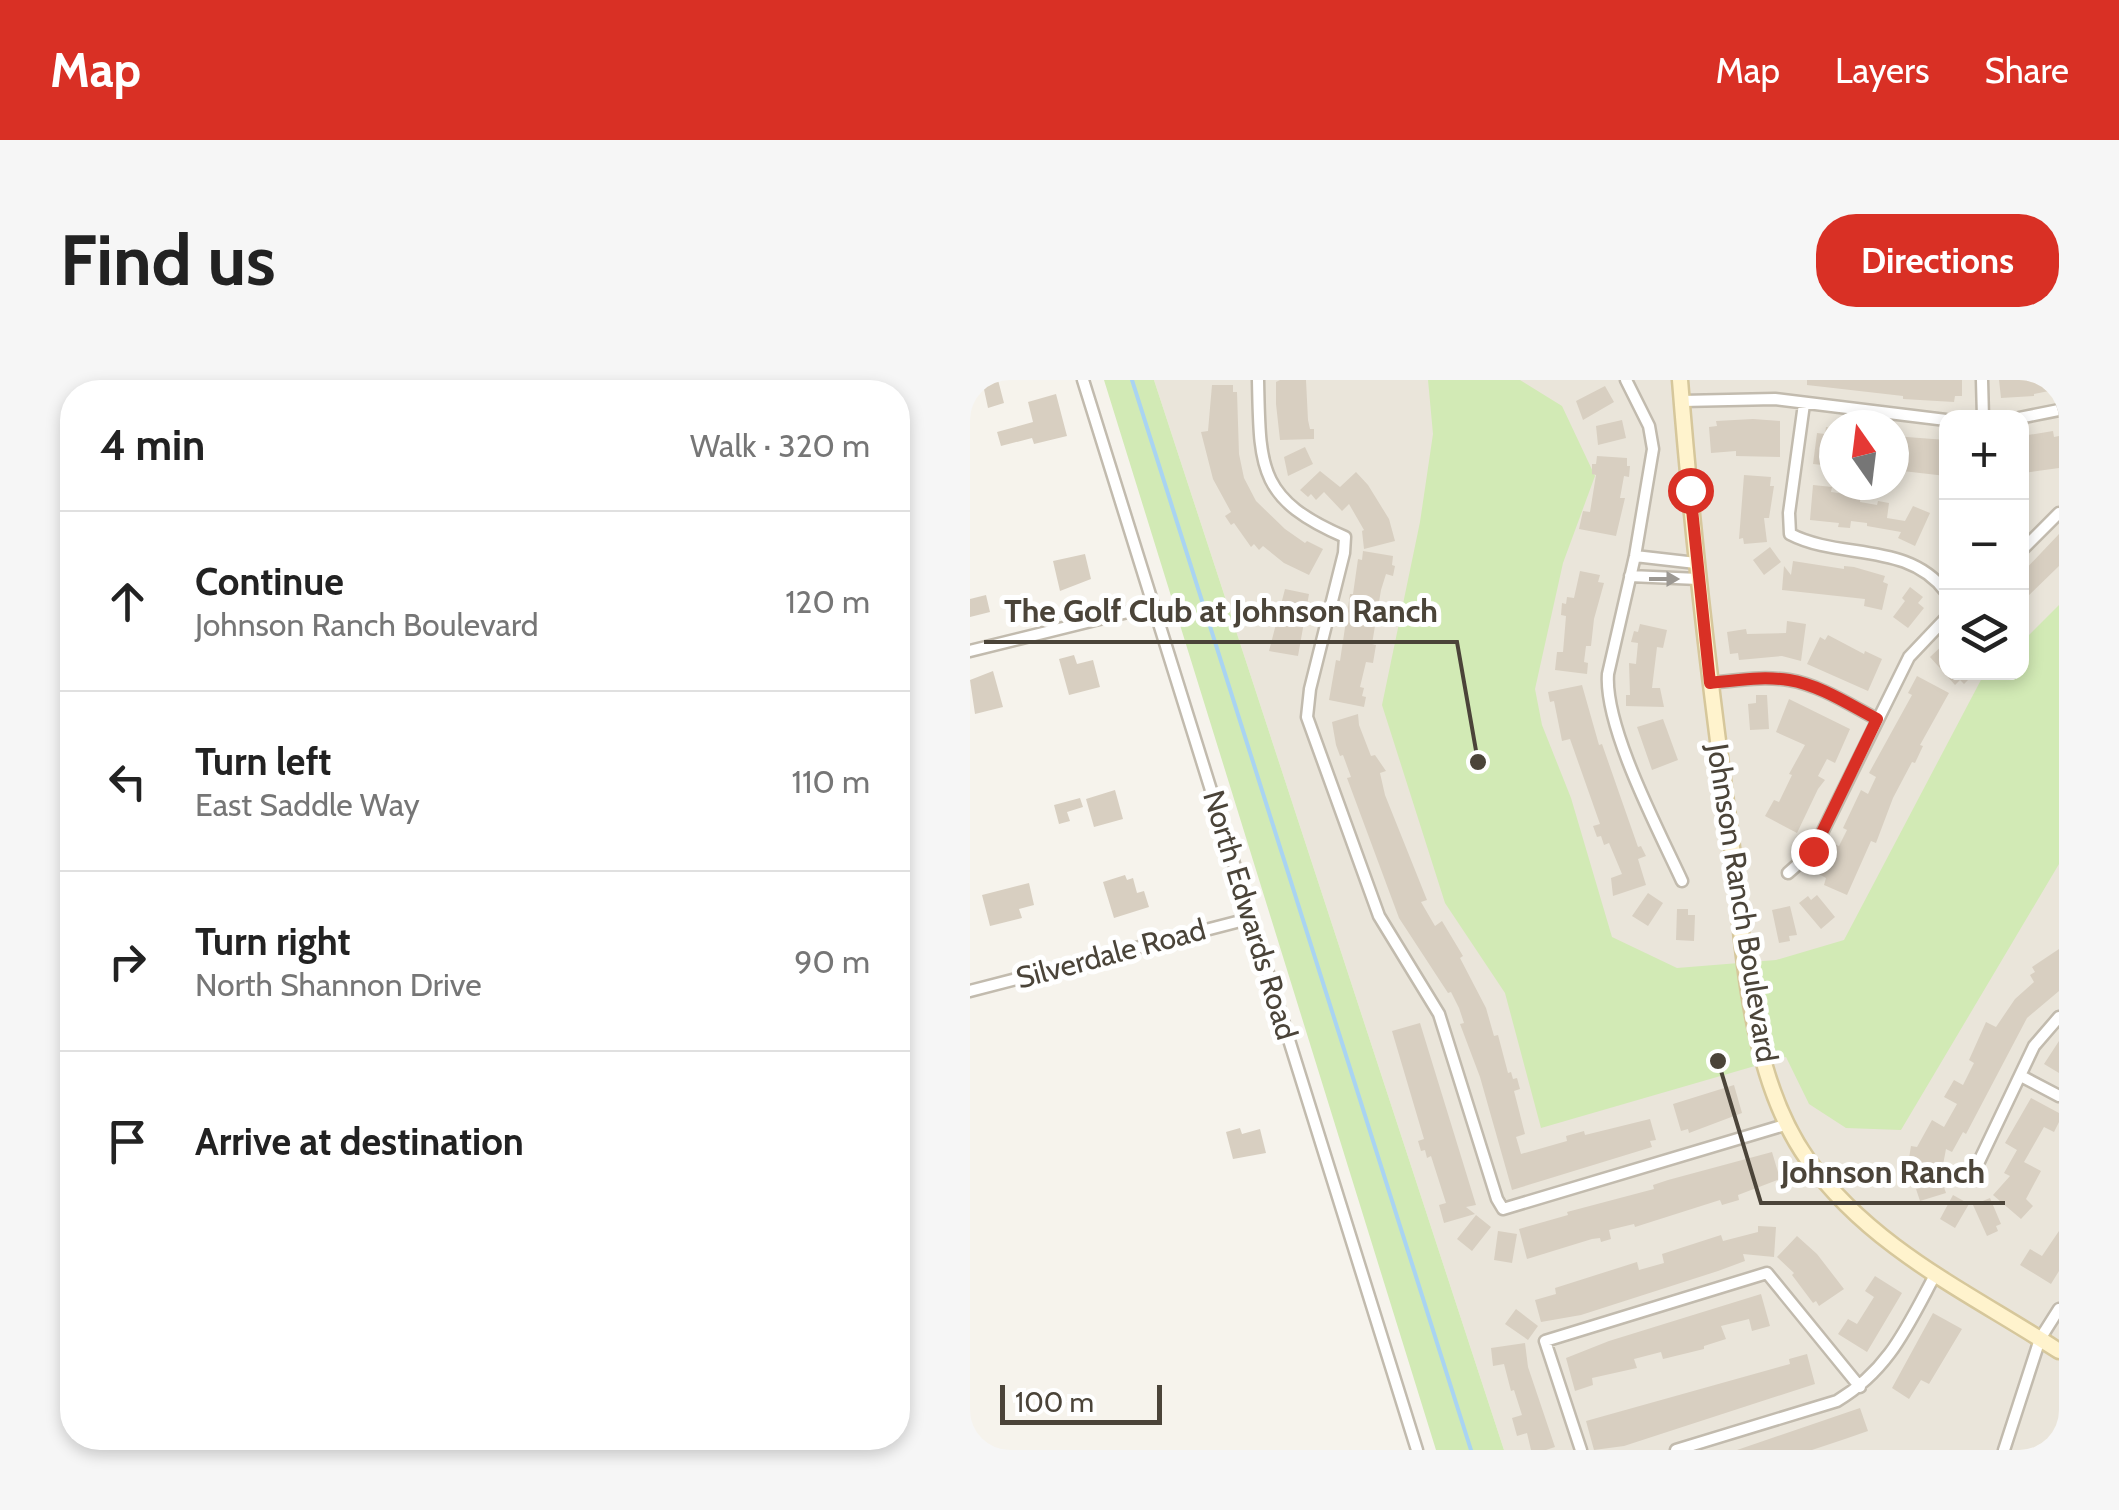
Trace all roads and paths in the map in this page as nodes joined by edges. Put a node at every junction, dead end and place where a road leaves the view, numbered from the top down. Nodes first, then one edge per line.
1 (1082, 380) edge
2 (1258, 380) edge
3 (1626, 380) edge
4 (1680, 380) edge
5 (1982, 380) edge
6 (1682, 401) junction
7 (1804, 404) junction
8 (1983, 410) edge
9 (2059, 410) edge
10 (2029, 416) edge
11 (1939, 419) edge
12 (2059, 513) edge
13 (2029, 543) edge
14 (1635, 556) junction
15 (1696, 562) junction
16 (1630, 576) junction
17 (1698, 579) junction
18 (1944, 590) edge
19 (1152, 606) junction
20 (1939, 625) edge
21 (970, 650) edge
22 (1710, 683) junction
23 (1877, 719) junction
24 (1788, 873) dead end
25 (1682, 881) dead end
26 (1252, 918) junction
27 (970, 991) edge
28 (2059, 1016) edge
29 (2021, 1076) junction
30 (2059, 1096) edge
31 (1788, 1124) junction
32 (1974, 1172) dead end
33 (1934, 1275) junction
34 (2059, 1310) edge
35 (2040, 1339) junction
36 (2059, 1351) edge
37 (1860, 1387) junction
38 (1417, 1450) edge
39 (1580, 1450) edge
40 (1676, 1450) edge
41 (2004, 1450) edge

1 - 19 street, North Edwards Road
2 - 31 street
3 - 14 street
4 - 6 street, Johnson Ranch Boulevard
5 - 8 street
6 - 7 street
6 - 15 street, Johnson Ranch Boulevard
7 - 11 street
7 - 18 street
9 - 10 street
12 - 13 street
14 - 15 street
14 - 16 street
15 - 17 street, Johnson Ranch Boulevard
16 -> 17 street
16 - 25 street
17 - 22 street, Johnson Ranch Boulevard
19 - 21 street
19 - 26 street, North Edwards Road
20 - 23 street
22 - 23 street
22 - 31 street, Johnson Ranch Boulevard
23 - 24 street
26 - 27 street, Silverdale Road
26 - 38 street, North Edwards Road
28 - 29 street
29 - 30 street
29 - 32 street
31 - 33 street, Johnson Ranch Boulevard
33 - 35 street, Johnson Ranch Boulevard
33 - 37 street
34 - 35 street
35 - 36 street, Johnson Ranch Boulevard
35 - 41 street
37 - 39 street
37 - 40 street

